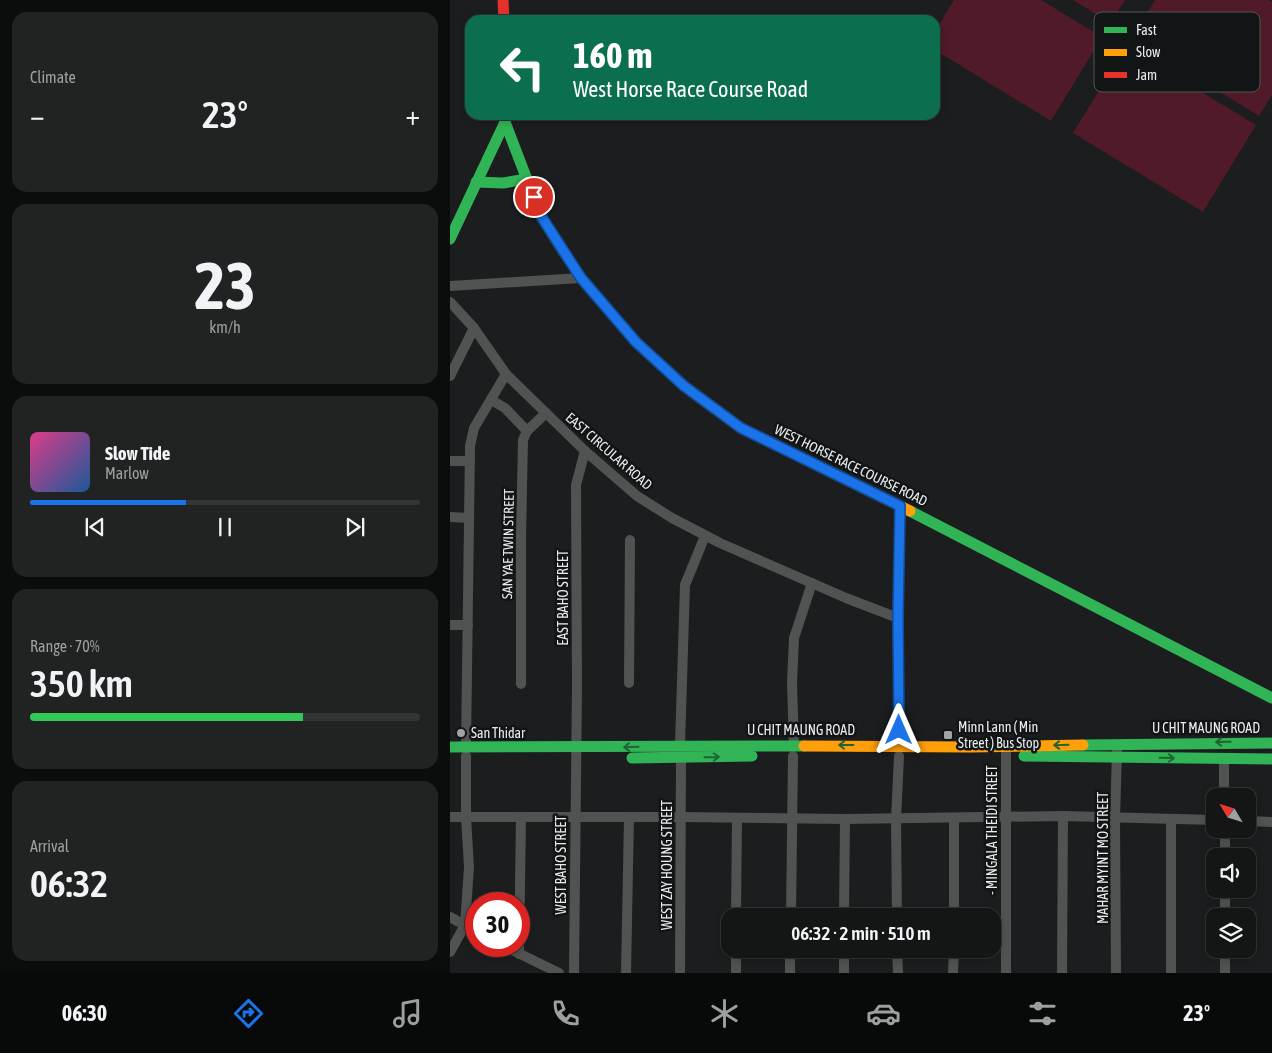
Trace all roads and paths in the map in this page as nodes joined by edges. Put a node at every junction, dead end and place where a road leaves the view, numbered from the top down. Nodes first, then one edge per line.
1 (503, 0) edge
2 (504, 15) edge
3 (504, 120) edge
4 (506, 120) edge
5 (527, 179) junction
6 (476, 182) junction
7 (450, 239) edge
8 (581, 278) junction
9 (450, 286) edge
10 (450, 302) edge
11 (474, 328) junction
12 (506, 374) junction
13 (450, 376) edge
14 (491, 400) junction
15 (546, 413) junction
16 (527, 431) junction
17 (586, 451) junction
18 (450, 461) edge
19 (470, 461) junction
20 (900, 506) junction
21 (450, 518) edge
22 (469, 518) junction
23 (705, 536) junction
24 (630, 540) dead end
25 (812, 583) junction
26 (898, 618) junction
27 (450, 625) edge
28 (468, 625) junction
29 (629, 682) dead end
30 (521, 684) dead end
31 (1272, 698) edge
32 (1117, 743) junction
33 (1272, 743) edge
34 (680, 746) junction
35 (450, 747) edge
36 (794, 750) junction
37 (899, 750) junction
38 (1006, 751) junction
39 (466, 752) junction
40 (576, 752) junction
41 (450, 756) edge
42 (1118, 757) junction
43 (681, 758) junction
44 (1224, 759) junction
45 (1272, 759) edge
46 (1224, 788) edge
47 (1063, 816) junction
48 (466, 817) junction
49 (521, 817) junction
50 (575, 817) junction
51 (629, 817) junction
52 (680, 817) junction
53 (450, 818) edge
54 (792, 818) junction
55 (896, 818) junction
56 (954, 818) junction
57 (1006, 818) junction
58 (1115, 818) junction
59 (738, 819) junction
60 (845, 819) junction
61 (1171, 819) junction
62 (1206, 820) edge
63 (1256, 821) edge
64 (1272, 822) edge
65 (467, 892) edge
66 (520, 892) edge
67 (736, 908) edge
68 (791, 908) edge
69 (844, 908) edge
70 (897, 908) edge
71 (954, 908) edge
72 (450, 918) edge
73 (465, 925) joint
74 (450, 952) edge
75 (525, 957) edge
76 (736, 958) edge
77 (790, 958) edge
78 (844, 958) edge
79 (898, 958) edge
80 (954, 958) edge
81 (1225, 958) edge
82 (559, 973) edge
83 (574, 973) edge
84 (626, 973) edge
85 (680, 973) edge
86 (736, 973) edge
87 (790, 973) edge
88 (844, 973) edge
89 (898, 973) edge
90 (954, 973) edge
91 (1006, 973) edge
92 (1062, 973) edge
93 (1116, 973) edge
94 (1171, 973) edge
95 (1225, 973) edge

1 - 2 main road
3 - 6 main road
4 - 5 main road, WEST HORSE RACE COURSE ROAD
5 - 6 main road
5 - 8 main road, WEST HORSE RACE COURSE ROAD
6 - 7 main road
8 - 9 street
8 - 20 main road, WEST HORSE RACE COURSE ROAD
10 - 11 street, EAST CIRCULAR ROAD
11 - 12 street, EAST CIRCULAR ROAD
11 - 13 street
12 - 14 street
12 - 15 street, EAST CIRCULAR ROAD
14 - 16 street
14 - 19 street
15 - 16 street
15 - 17 street, EAST CIRCULAR ROAD
16 - 30 street, SAN YAE TWIN STREET
17 - 23 street, EAST CIRCULAR ROAD
17 - 40 street, EAST BAHO STREET
18 - 19 street
19 - 22 street
20 - 26 street
20 - 31 main road, WEST HORSE RACE COURSE ROAD
21 - 22 street
22 - 28 street
23 - 25 street, EAST CIRCULAR ROAD
23 - 34 street
24 - 29 street
25 - 26 street, EAST CIRCULAR ROAD
25 - 36 street
26 - 37 street
27 - 28 street
28 - 39 street
33 -> 32 main road, U CHIT MAUNG ROAD
32 -> 38 main road, U CHIT MAUNG ROAD
32 - 42 street, MAHAR MYINT MO STREET
34 - 36 main road, U CHIT MAUNG ROAD
34 -> 40 main road, U CHIT MAUNG ROAD
35 - 39 main road, U CHIT MAUNG ROAD
36 - 37 main road, U CHIT MAUNG ROAD
43 -> 36 main road, U CHIT MAUNG ROAD
36 - 54 street
37 - 38 main road, U CHIT MAUNG ROAD
37 - 55 street
38 - 42 main road, U CHIT MAUNG ROAD
38 - 57 street, - MINGALA THEIDI STREET
39 - 40 main road, U CHIT MAUNG ROAD
39 - 41 main road, U CHIT MAUNG ROAD
39 - 48 street
40 - 43 main road, U CHIT MAUNG ROAD
40 - 50 street, WEST BAHO STREET
42 -> 44 main road, U CHIT MAUNG ROAD
42 - 58 street, MAHAR MYINT MO STREET
43 - 52 street, WEST ZAY HOUNG STREET
44 - 45 main road, U CHIT MAUNG ROAD
44 - 46 street
47 - 57 street
47 - 58 street
47 - 92 street
48 - 49 street
48 - 53 street
48 - 65 street
49 - 50 street
49 - 66 street
50 - 51 street
50 - 83 street, WEST BAHO STREET
51 - 52 street
51 - 84 street
52 - 59 street
52 - 85 street, WEST ZAY HOUNG STREET
54 - 59 street
54 - 60 street
54 - 68 street
55 - 56 street
55 - 60 street
55 - 70 street
56 - 57 street
56 - 71 street
57 - 91 street, - MINGALA THEIDI STREET
58 - 61 street
58 - 93 street, MAHAR MYINT MO STREET
59 - 67 street
60 - 69 street
61 - 62 street
61 - 94 street
63 - 64 street
72 - 73 street
73 - 74 street
75 - 82 street
76 - 86 street
77 - 87 street
78 - 88 street
79 - 89 street
80 - 90 street
81 - 95 street

